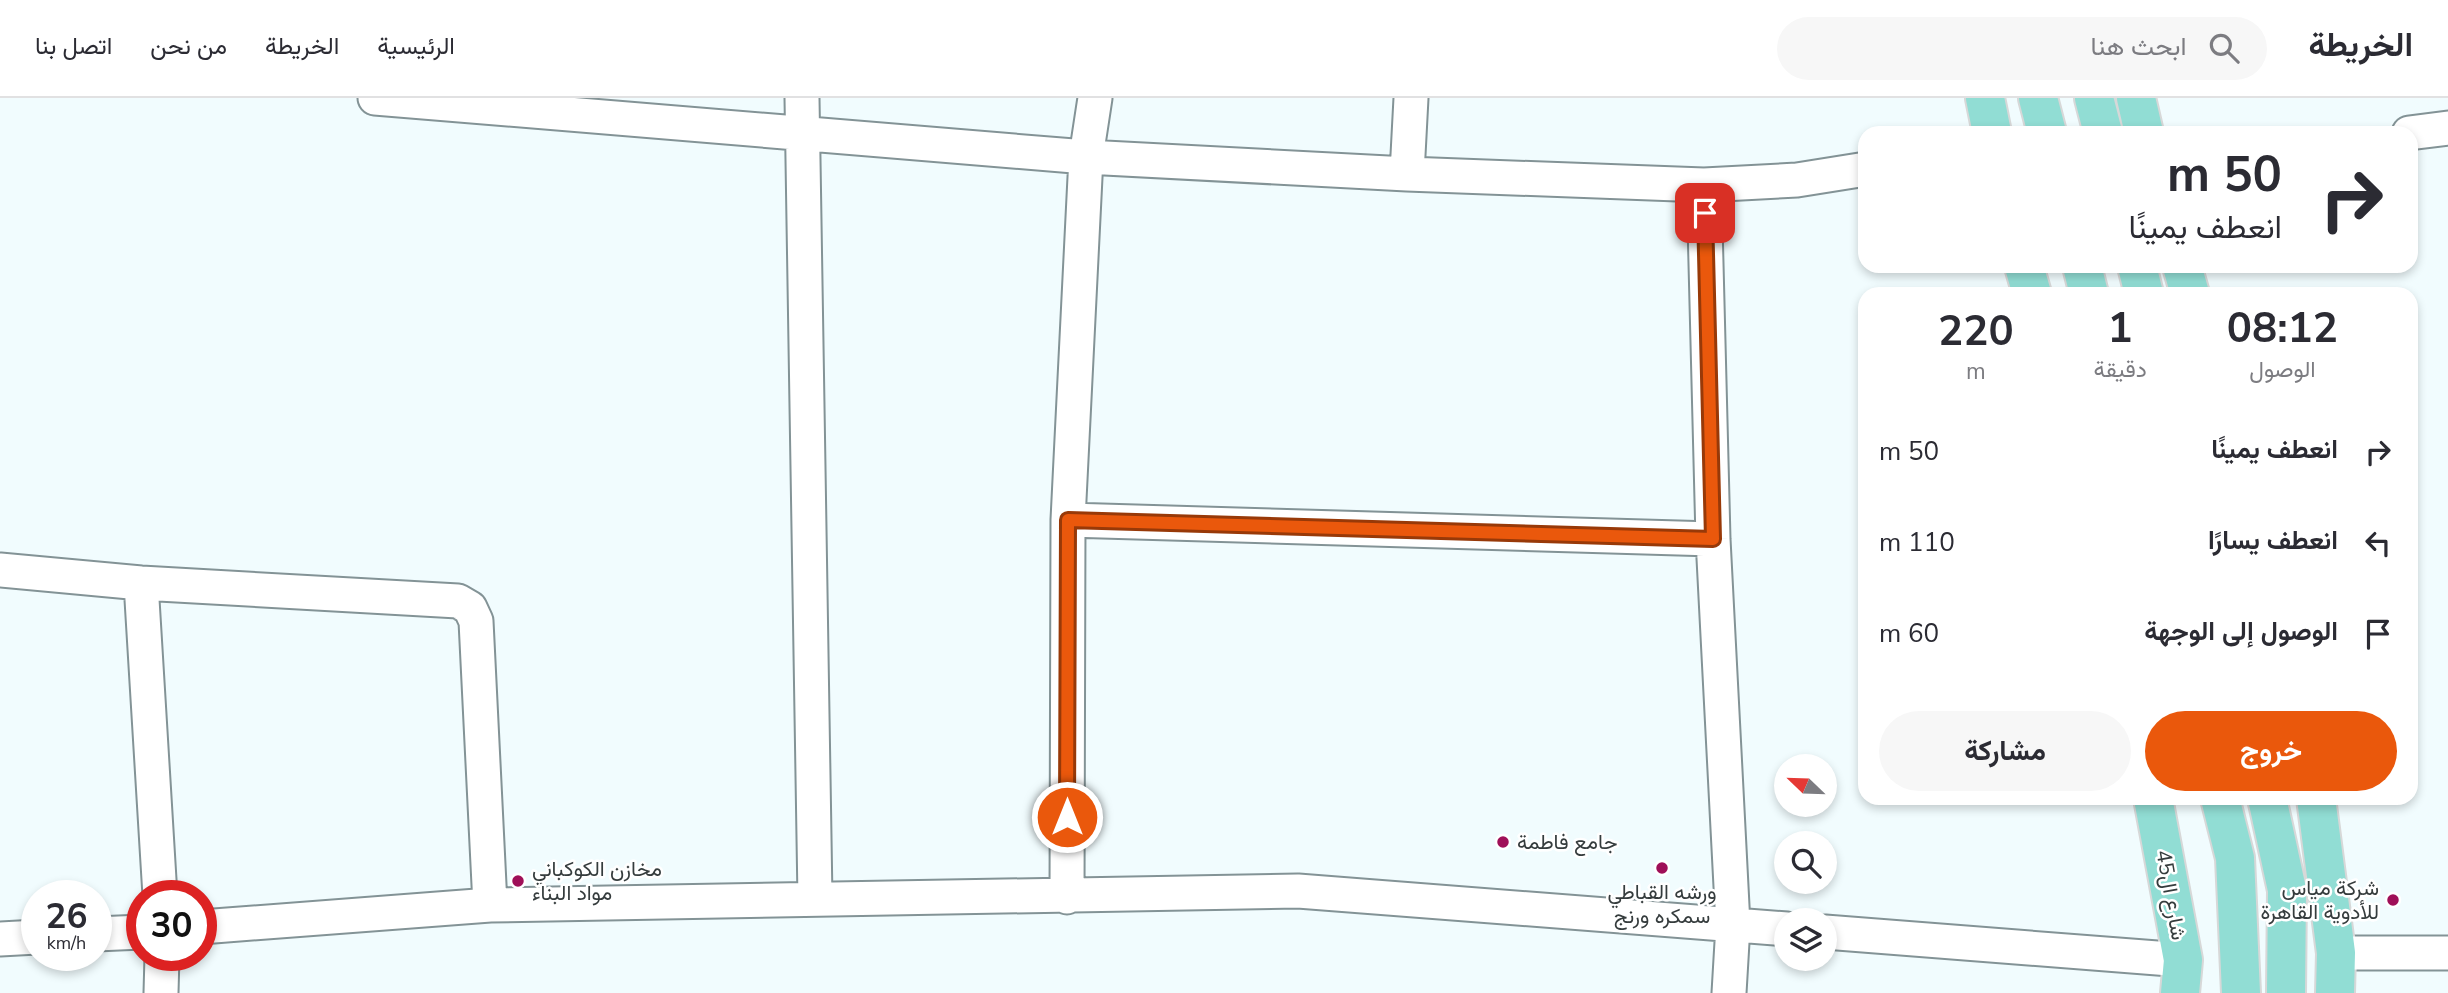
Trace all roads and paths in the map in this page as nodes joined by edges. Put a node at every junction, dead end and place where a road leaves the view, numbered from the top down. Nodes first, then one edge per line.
1 (374, 98) edge
2 (802, 98) edge
3 (1095, 98) edge
4 (1411, 98) edge
5 (1985, 98) edge
6 (2038, 98) edge
7 (2094, 98) edge
8 (2136, 98) edge
9 (1991, 126) edge
10 (2045, 126) edge
11 (2101, 126) edge
12 (2142, 126) edge
13 (2448, 128) edge
14 (2418, 132) edge
15 (802, 134) junction
16 (1086, 157) junction
17 (1858, 170) edge
18 (1407, 174) junction
19 (1704, 186) junction
20 (1068, 520) junction
21 (1713, 539) junction
22 (0, 570) edge
23 (141, 583) junction
24 (2154, 805) edge
25 (2222, 805) edge
26 (2269, 805) edge
27 (2317, 805) edge
28 (159, 880) edge
29 (1067, 897) junction
30 (815, 899) junction
31 (490, 905) junction
32 (1733, 925) junction
33 (217, 926) edge
34 (1774, 928) edge
35 (1837, 934) edge
36 (21, 938) edge
37 (0, 939) edge
38 (2336, 953) junction
39 (2448, 953) edge
40 (162, 971) edge
41 (2181, 977) edge
42 (161, 993) edge
43 (1729, 993) edge
44 (2241, 993) edge
45 (2286, 993) edge
46 (2335, 993) edge

1 - 15 street
2 - 15 street
3 - 16 street
4 - 18 street
5 - 9 main road
6 - 10 main road
7 - 11 main road
8 - 12 main road
13 - 14 street
15 - 16 street
15 - 30 street
16 - 18 street
16 - 20 street
17 - 19 street
18 - 19 street
19 - 21 street
20 - 21 street
20 - 29 street
21 - 32 street
22 - 23 street
23 - 28 street
23 - 31 street
24 - 41 main road, شارع ال45
25 - 44 main road
26 - 45 main road
27 - 38 main road
29 - 30 street
29 - 32 street
30 - 31 street
31 - 33 street
32 - 34 street
32 - 43 street
35 - 41 street
36 - 37 street
38 - 39 street
38 - 46 main road
40 - 42 street

